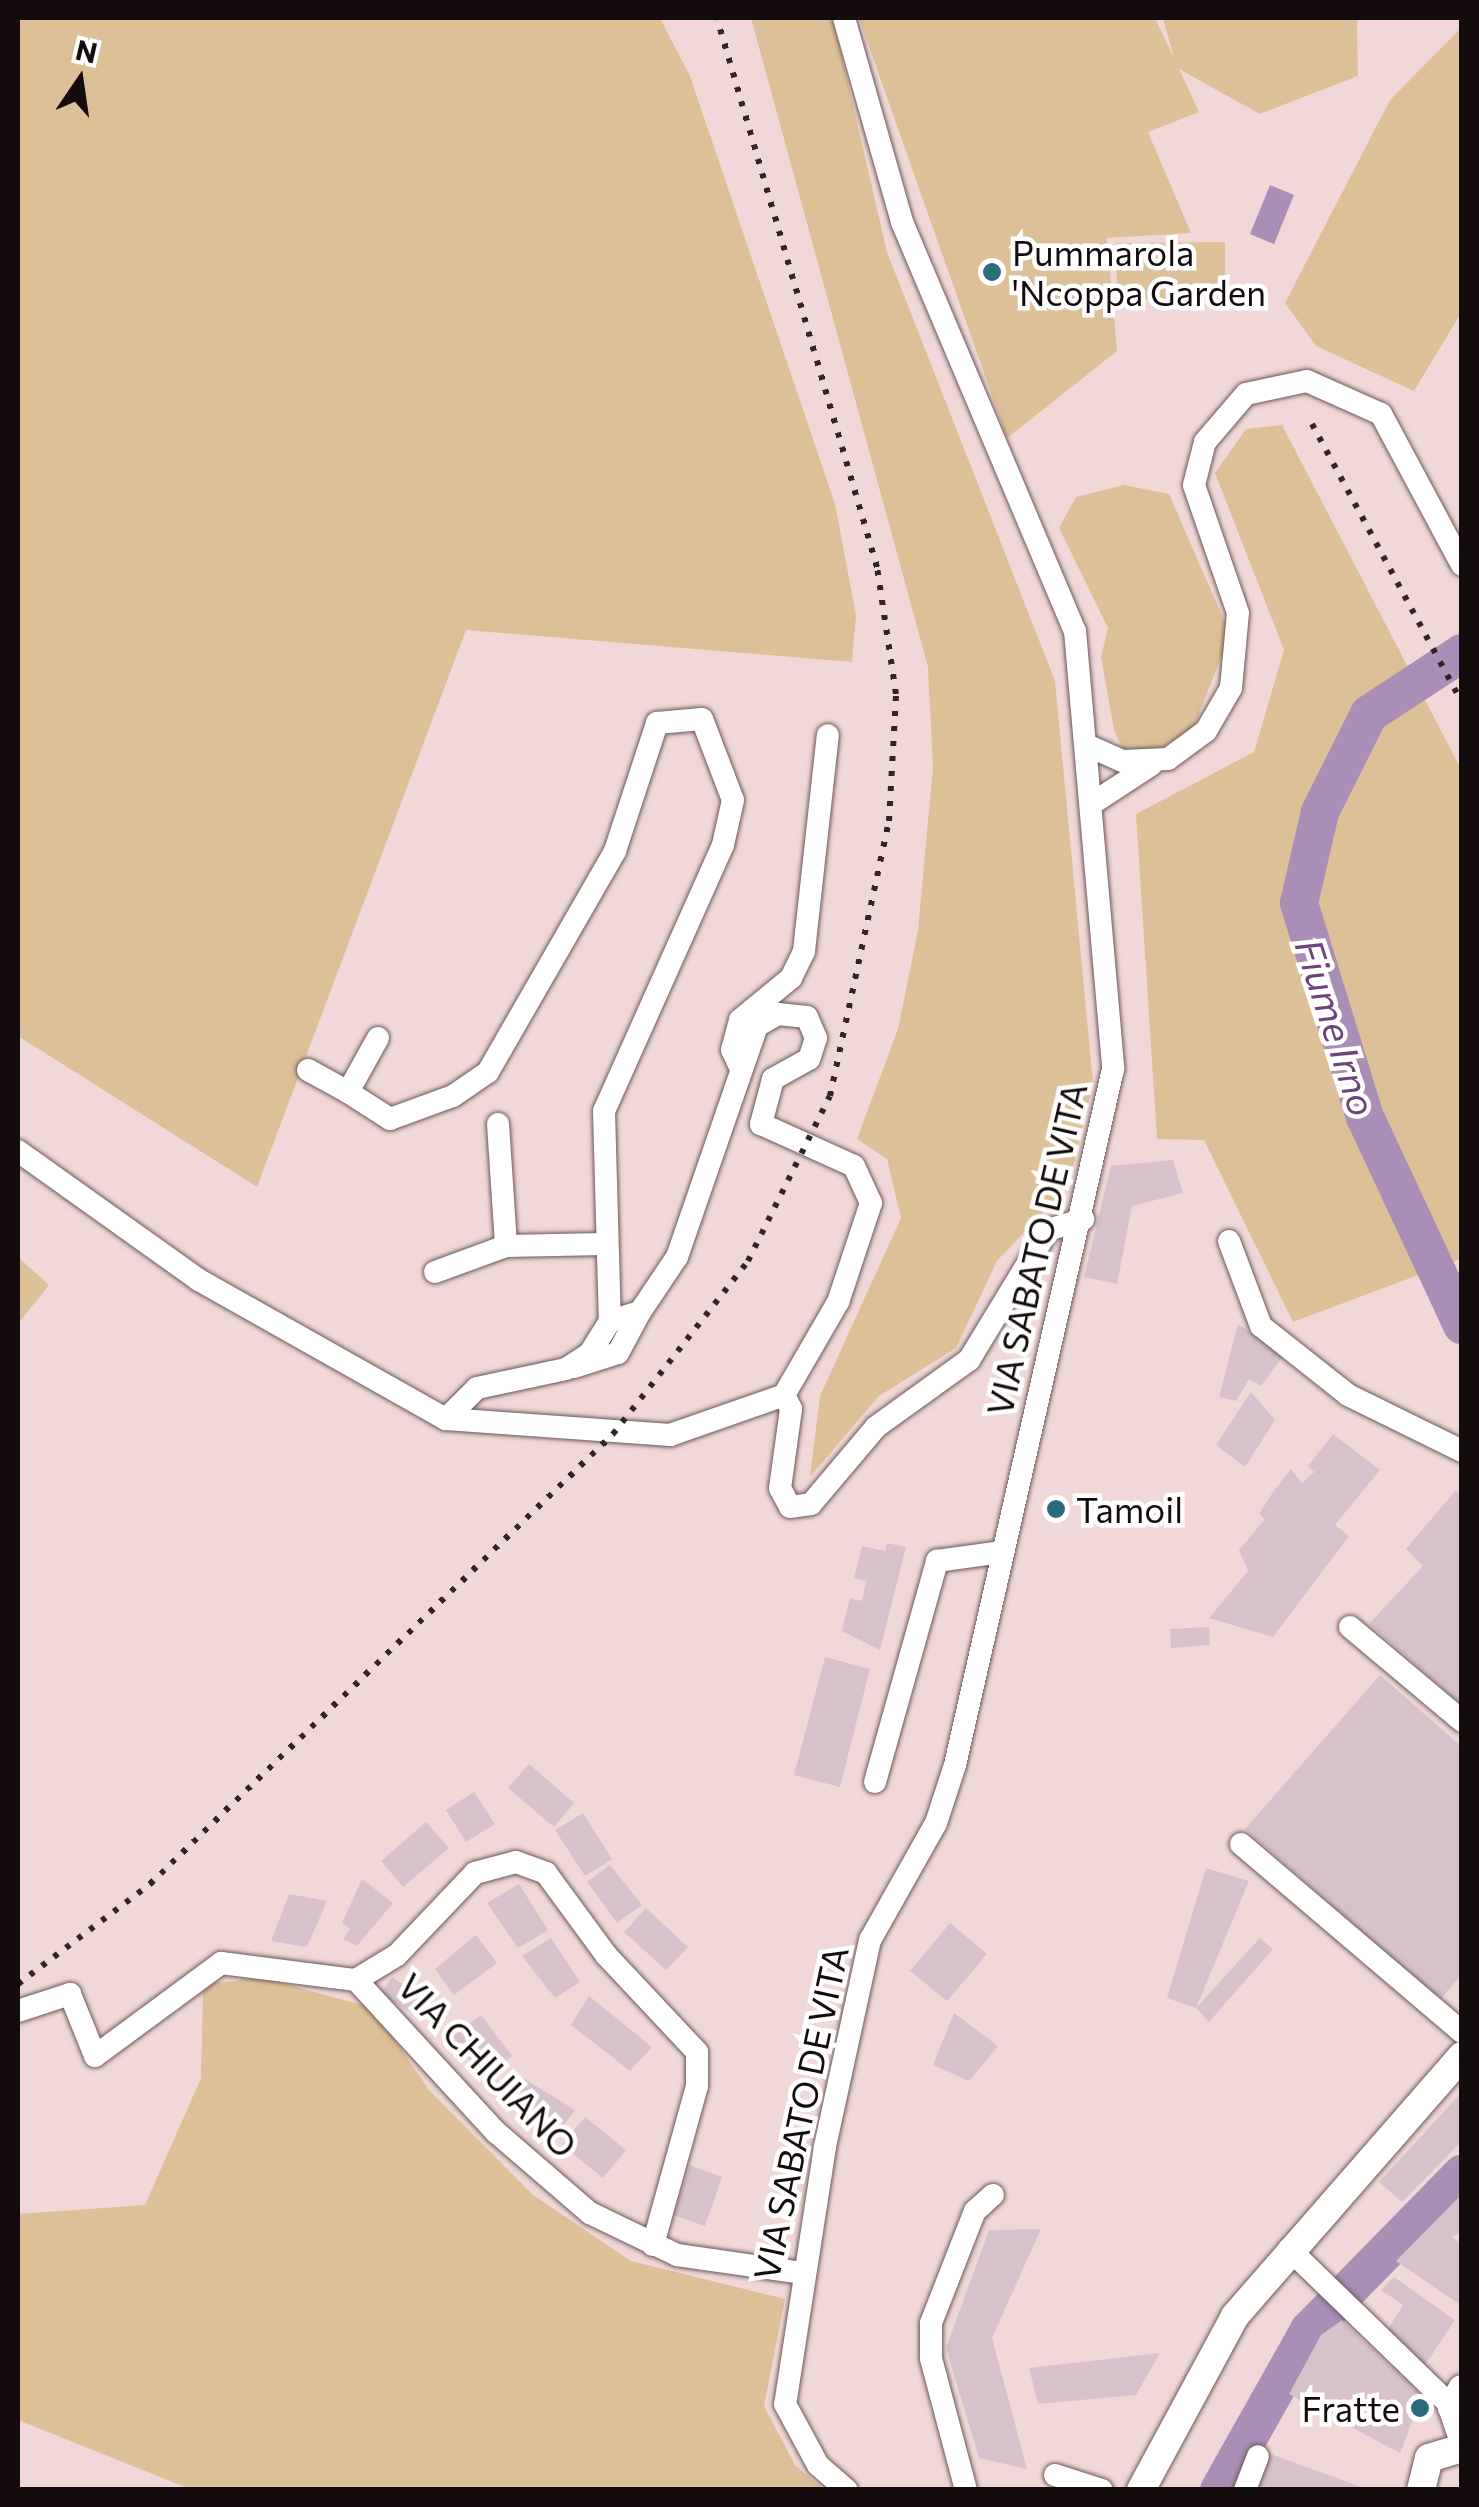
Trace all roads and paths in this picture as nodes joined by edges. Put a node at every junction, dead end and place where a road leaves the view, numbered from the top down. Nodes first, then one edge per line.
1 (844, 18) edge
2 (1462, 565) edge
3 (828, 735) dead end
4 (1091, 747) junction
5 (1154, 764) junction
6 (1096, 801) junction
7 (378, 1038) dead end
8 (741, 1069) junction
9 (308, 1070) dead end
10 (348, 1092) junction
11 (498, 1124) dead end
12 (18, 1150) edge
13 (1083, 1219) junction
14 (1229, 1241) dead end
15 (604, 1244) junction
16 (506, 1246) junction
17 (435, 1272) dead end
18 (640, 1312) junction
19 (610, 1321) junction
20 (566, 1368) junction
21 (784, 1395) junction
22 (446, 1418) junction
23 (1462, 1452) edge
24 (1002, 1552) junction
25 (1350, 1628) dead end
26 (1462, 1721) edge
27 (875, 1782) dead end
28 (1241, 1844) dead end
29 (356, 1980) junction
30 (18, 2011) edge
31 (1462, 2032) edge
32 (1462, 2056) edge
33 (992, 2194) dead end
34 (652, 2245) junction
35 (1289, 2249) junction
36 (800, 2284) junction
37 (1457, 2398) edge
38 (1462, 2436) edge
39 (1462, 2448) edge
40 (1258, 2456) dead end
41 (1055, 2474) dead end
42 (847, 2490) edge
43 (966, 2490) edge
44 (1102, 2490) edge
45 (1141, 2490) edge
46 (1245, 2490) edge
47 (1421, 2490) edge

1 - 4 street, VIA SABATO DE VITA
2 - 5 street
3 - 8 street
4 - 5 street
4 - 6 street, VIA SABATO DE VITA
5 - 6 street
6 - 13 street, VIA SABATO DE VITA
7 - 10 street
8 - 18 street
8 - 21 street
9 - 10 street
10 - 15 street
11 - 16 street
12 - 22 street
13 - 21 street
13 - 24 street, VIA SABATO DE VITA
14 - 23 street
15 - 16 street
15 - 19 street
16 - 17 street
18 - 19 street
18 - 20 street
19 - 20 street
20 - 22 street
21 - 22 street
24 - 27 street
24 - 36 street, VIA SABATO DE VITA
25 - 26 street
28 - 31 street
29 - 30 street, VIA CHIUIANO
29 - 34 street, VIA CHIUIANO
29 - 34 street
32 - 35 main road
33 - 43 street
34 - 36 street, VIA CHIUIANO
35 - 37 street
35 - 45 main road
36 - 42 street, VIA SABATO DE VITA
37 - 38 main road
39 - 47 main road
40 - 46 street
41 - 44 street

